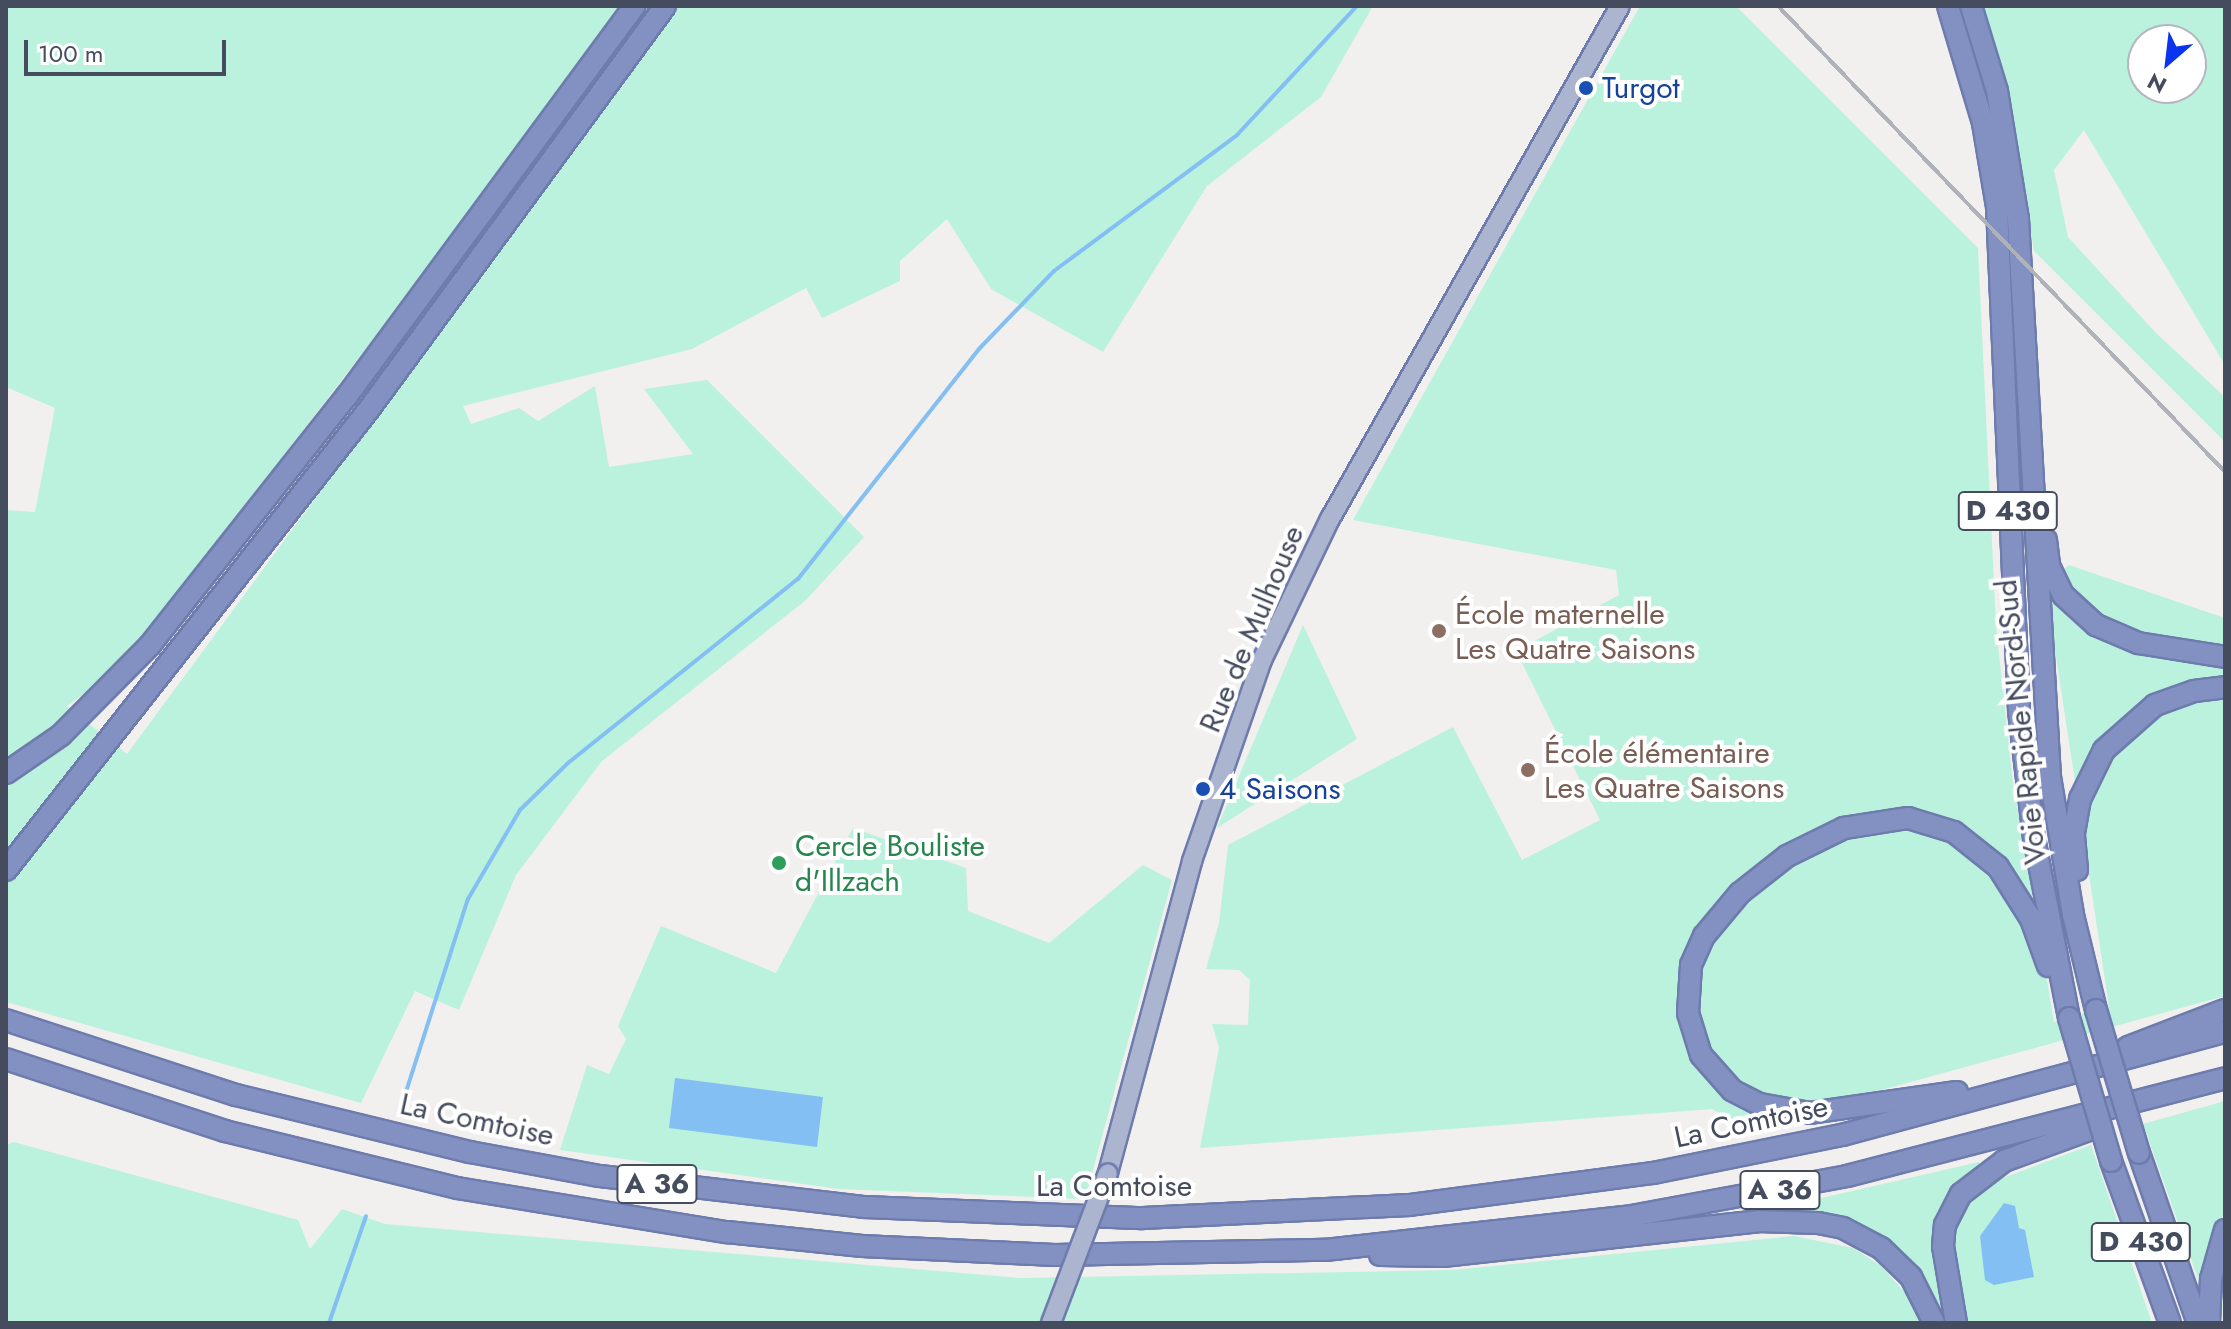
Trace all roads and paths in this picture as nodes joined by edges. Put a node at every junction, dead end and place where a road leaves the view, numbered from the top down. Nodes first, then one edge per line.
1 (635, 6) edge
2 (665, 6) edge
3 (1620, 6) edge
4 (1948, 6) edge
5 (1971, 6) edge
6 (2028, 429) junction
7 (2225, 657) edge
8 (2225, 687) edge
9 (6, 773) edge
10 (6, 870) edge
11 (2096, 1010) junction
12 (2225, 1010) edge
13 (2069, 1018) junction
14 (6, 1020) edge
15 (2225, 1032) edge
16 (6, 1059) edge
17 (2077, 1071) junction
18 (2225, 1078) edge
19 (2029, 1082) junction
20 (2225, 1085) edge
21 (2225, 1230) edge
22 (1325, 1250) junction
23 (1931, 1315) edge
24 (1955, 1317) edge
25 (1051, 1323) edge
26 (2170, 1323) edge
27 (2198, 1323) edge
28 (2209, 1323) edge

1 - 9 highway
2 - 10 highway
3 - 25 main road, Rue de Mulhouse, bridge
4 - 13 highway, Voie Rapide Nord-Sud / D 430
5 - 6 highway, Voie Rapide Nord-Sud / D 430
6 - 7 highway
6 - 11 highway, Voie Rapide Nord-Sud / D 430
8 - 11 highway
11 - 27 highway, Voie Rapide Nord-Sud / D 430, bridge
12 - 17 highway
13 - 19 highway
13 - 26 highway, Voie Rapide Nord-Sud / D 430, bridge
14 - 19 highway, La Comtoise / A 36
15 - 17 highway, La Comtoise / A 36
16 - 22 highway, A 36
17 - 19 highway, La Comtoise / A 36
18 - 22 highway, A 36
20 - 24 highway
21 - 28 highway
22 - 23 highway

